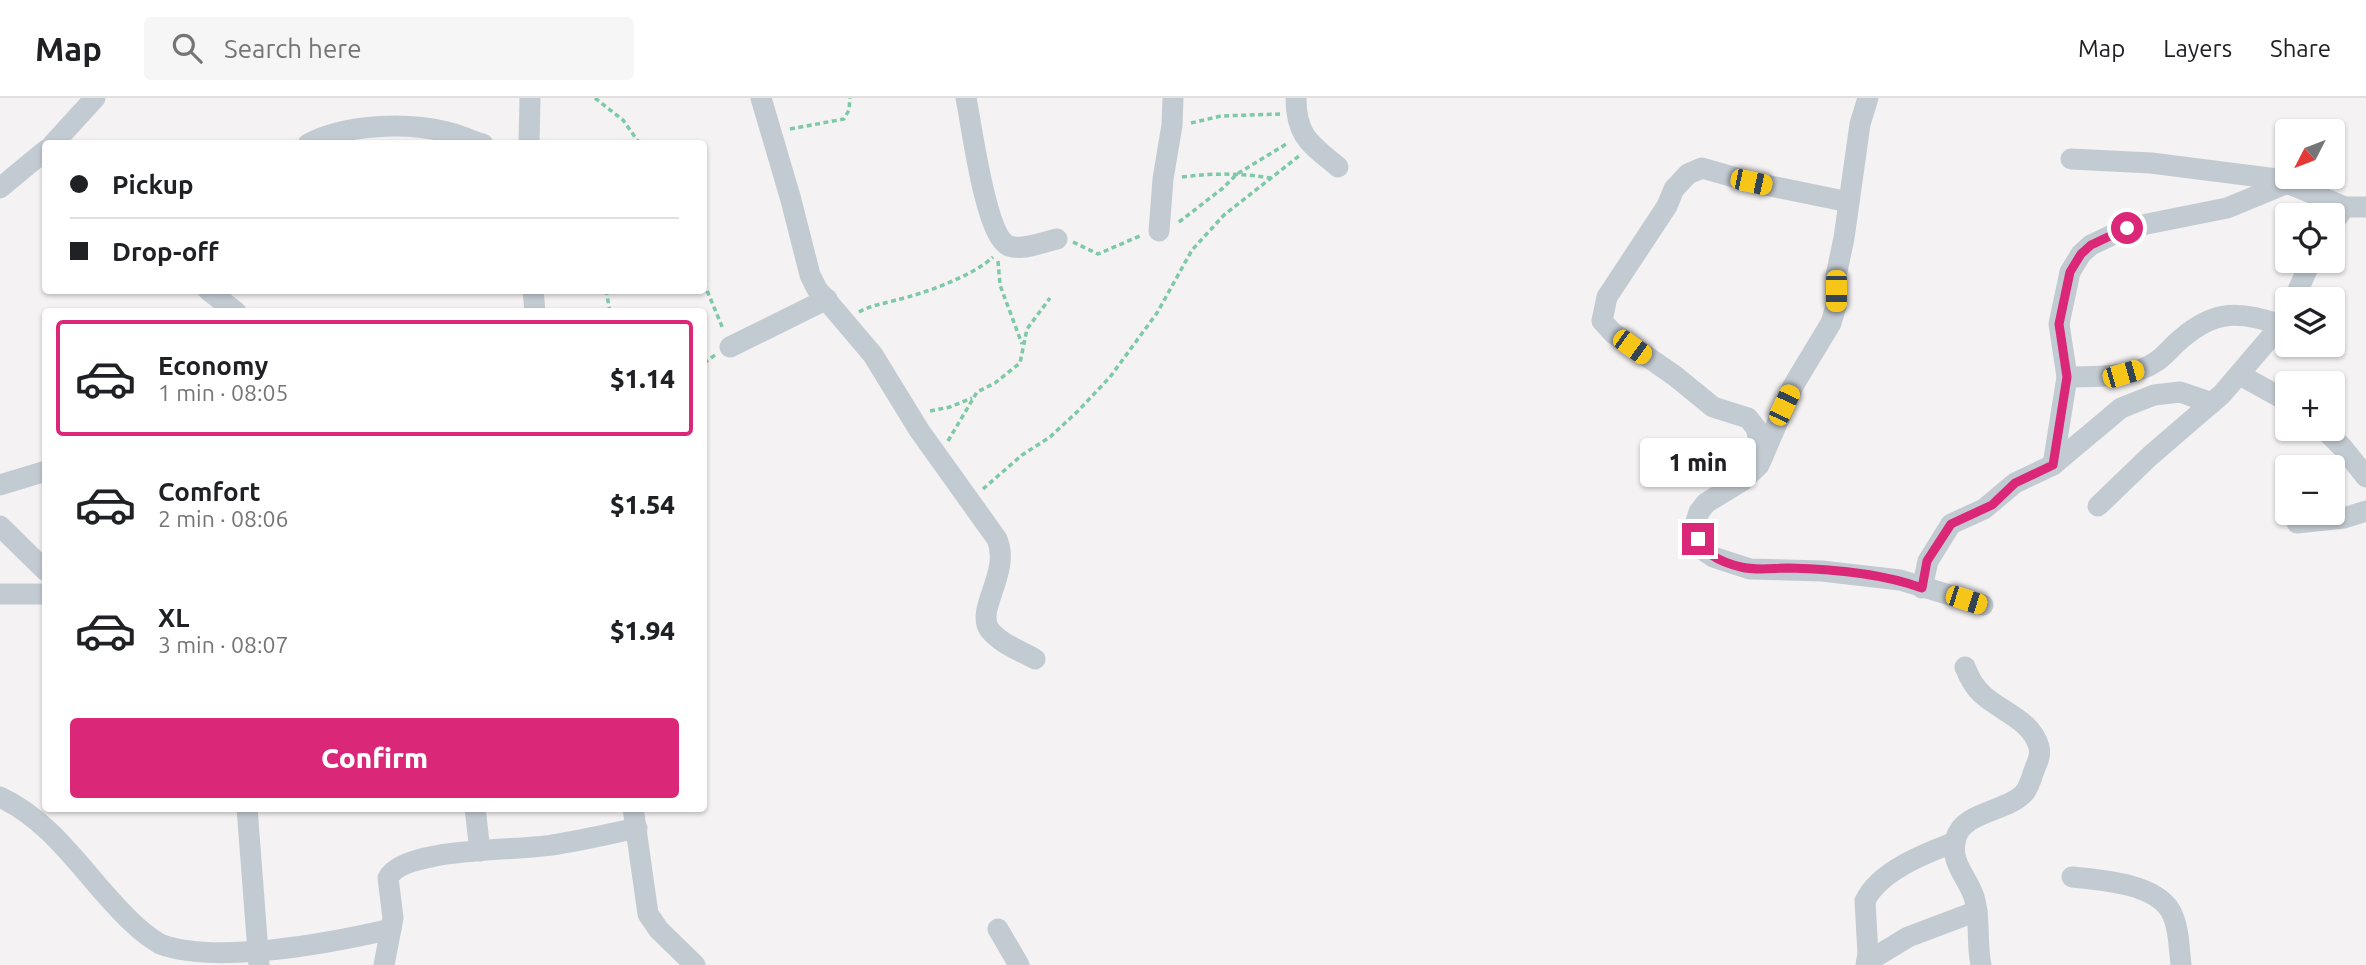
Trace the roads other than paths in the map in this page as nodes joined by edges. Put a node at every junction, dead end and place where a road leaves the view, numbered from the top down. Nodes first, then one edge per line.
1 (95, 98) edge
2 (530, 98) edge
3 (761, 98) edge
4 (966, 98) edge
5 (1173, 98) edge
6 (1868, 98) edge
7 (1296, 106) edge
8 (65, 139) edge
9 (321, 140) edge
10 (471, 140) edge
11 (529, 140) edge
12 (42, 153) edge
13 (2071, 159) dead end
14 (1338, 167) dead end
15 (2275, 178) edge
16 (0, 188) edge
17 (2275, 188) edge
18 (2300, 189) edge
19 (1849, 202) junction
20 (2348, 212) edge
21 (1159, 231) road end
22 (1057, 239) road end
23 (213, 294) edge
24 (827, 299) junction
25 (231, 308) edge
26 (2275, 318) edge
27 (2275, 330) edge
28 (730, 347) road end
29 (2239, 375) junction
30 (2067, 377) junction
31 (2275, 394) edge
32 (2213, 403) junction
33 (2336, 441) edge
34 (1763, 456) junction
35 (2053, 465) junction
36 (42, 472) edge
37 (2366, 477) edge
38 (0, 485) edge
39 (2098, 506) dead end
40 (2366, 511) edge
41 (2345, 518) edge
42 (0, 526) edge
43 (42, 567) edge
44 (1922, 588) junction
45 (0, 594) edge
46 (42, 594) edge
47 (1983, 605) dead end
48 (1035, 659) dead end
49 (1965, 667) dead end
50 (0, 797) edge
51 (247, 812) edge
52 (475, 812) edge
53 (635, 818) edge
54 (1955, 842) junction
55 (480, 851) junction
56 (2072, 877) dead end
57 (1978, 911) junction
58 (391, 929) junction
59 (998, 929) dead end
60 (258, 960) edge
61 (1866, 963) edge
62 (384, 965) edge
63 (695, 965) edge
64 (1019, 965) edge
65 (1981, 965) edge
66 (2181, 965) edge

1 - 8 street
2 - 11 street
3 - 24 street
4 - 22 street
5 - 21 street
6 - 19 street
7 - 14 street
9 - 10 street
12 - 16 street
13 - 15 street
17 - 30 street
18 - 20 street
19 - 34 street
19 - 34 street
23 - 25 street
24 - 28 street
24 - 48 street
26 - 30 street
27 - 29 street
29 - 31 street
29 - 32 street
30 - 35 street
32 - 35 street
32 - 39 street
33 - 37 street
34 - 44 street
35 - 44 street
36 - 38 street
40 - 41 street
42 - 43 street
44 - 47 street
45 - 46 street
49 - 54 street
50 - 60 street
51 - 60 street
52 - 55 street
53 - 55 street
53 - 63 street
54 - 57 street
54 - 61 street
55 - 58 street
56 - 66 street
57 - 61 street
57 - 65 street
58 - 60 street
58 - 62 street
59 - 64 street

